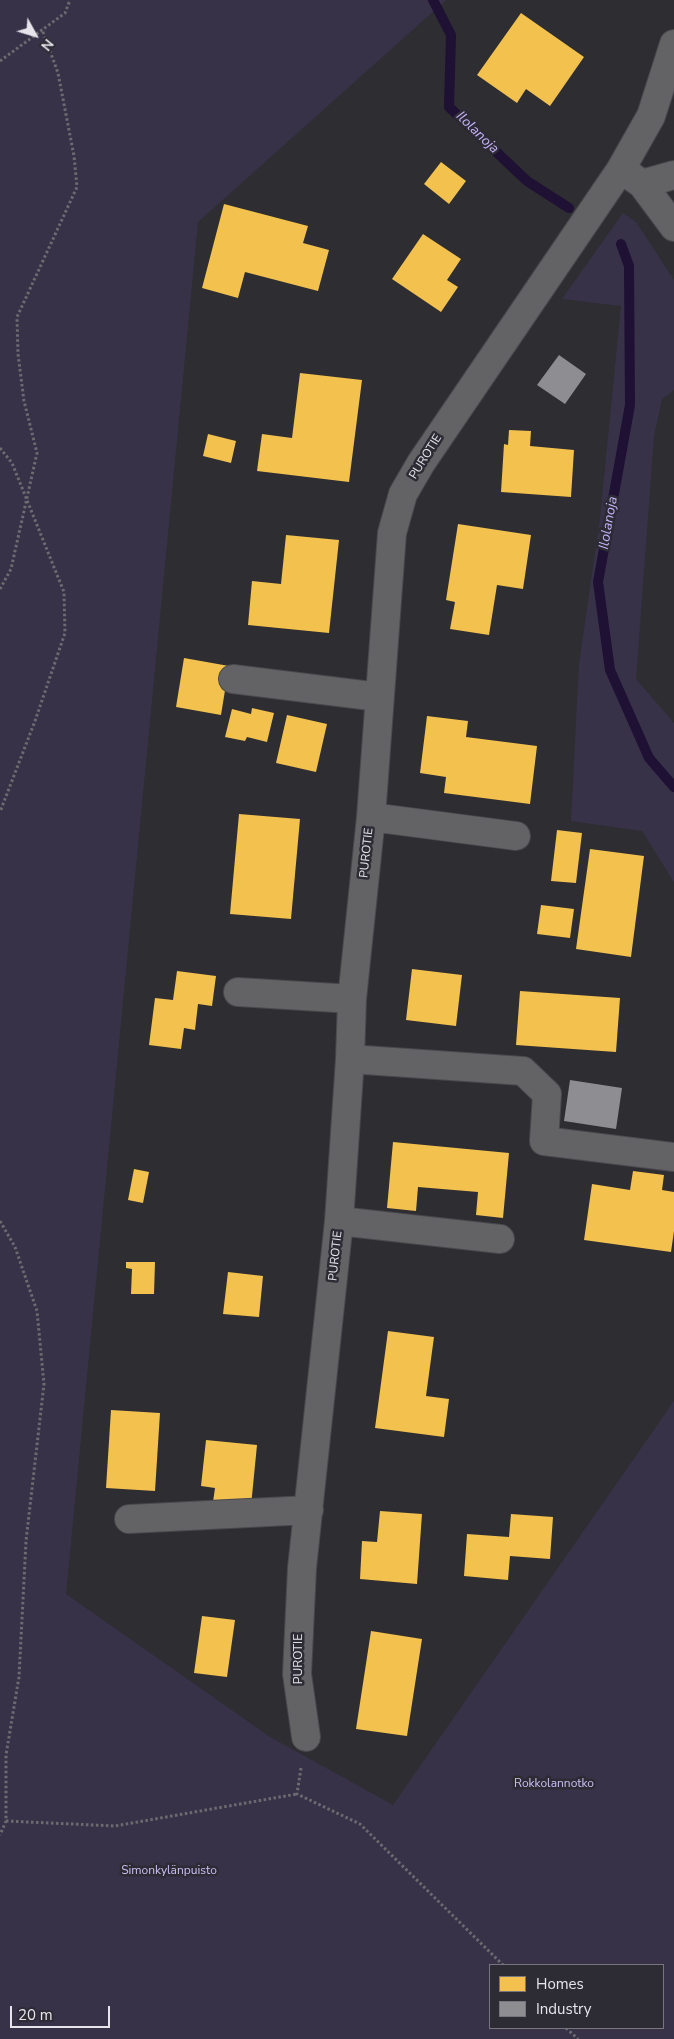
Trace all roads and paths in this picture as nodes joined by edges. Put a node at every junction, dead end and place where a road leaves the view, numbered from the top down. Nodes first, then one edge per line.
1 (70, 0) edge
2 (42, 29) junction
3 (674, 44) edge
4 (0, 61) edge
5 (674, 175) edge
6 (631, 176) junction
7 (674, 228) edge
8 (0, 448) edge
9 (28, 501) junction
10 (0, 589) edge
11 (234, 679) dead end
12 (379, 697) junction
13 (0, 812) edge
14 (371, 817) junction
15 (516, 836) dead end
16 (238, 992) dead end
17 (352, 999) junction
18 (350, 1059) junction
19 (674, 1158) edge
20 (0, 1221) edge
21 (340, 1221) junction
22 (500, 1238) dead end
23 (309, 1510) junction
24 (129, 1519) dead end
25 (306, 1737) joint
26 (0, 1753) edge
27 (6, 1755) junction
28 (297, 1794) junction
29 (6, 1821) junction
30 (0, 1835) edge
31 (502, 1964) edge
32 (567, 2029) edge
33 (578, 2039) edge

1 - 2 path
2 - 4 path
2 - 9 path
3 - 6 street, PUROTIE
5 - 6 street
6 - 7 street
6 - 12 street, PUROTIE
8 - 9 path
9 - 10 path
9 - 13 path
11 - 12 street
12 - 14 street, PUROTIE
14 - 15 street
14 - 17 street, PUROTIE
16 - 17 street
17 - 18 street, PUROTIE
18 - 19 street
18 - 21 street, PUROTIE
20 - 27 path
21 - 22 street
21 - 23 street, PUROTIE
23 - 24 street
23 - 25 street, PUROTIE
25 - 28 path
26 - 27 path
27 - 29 path
28 - 29 path
28 - 31 path
29 - 30 path
32 - 33 path

